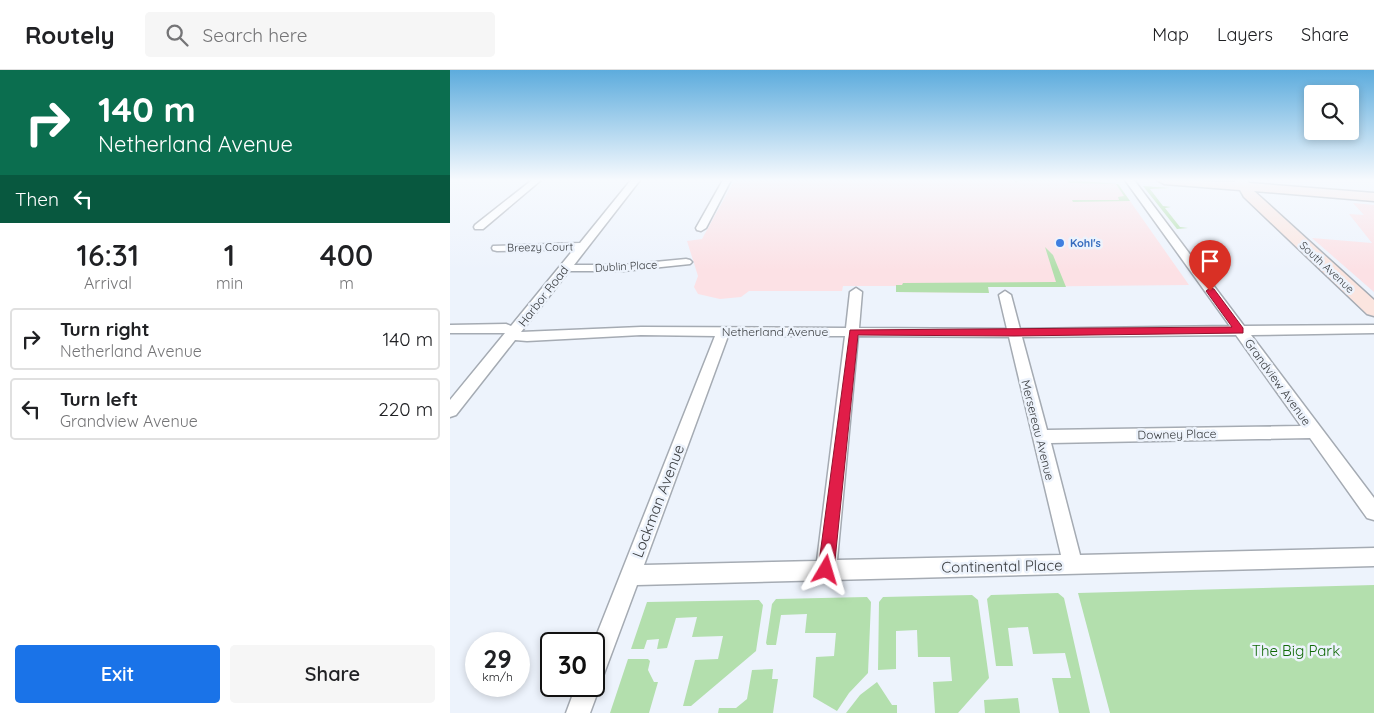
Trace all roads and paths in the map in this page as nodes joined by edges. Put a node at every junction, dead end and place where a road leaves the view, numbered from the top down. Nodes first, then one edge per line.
1 (500, 210) edge
2 (612, 210) edge
3 (711, 210) edge
4 (1151, 210) edge
5 (1266, 210) edge
6 (479, 226) dead end
7 (701, 228) dead end
8 (583, 246) junction
9 (497, 248) dead end
10 (686, 262) dead end
11 (565, 268) junction
12 (856, 292) dead end
13 (1005, 295) dead end
14 (1374, 310) edge
15 (450, 328) edge
16 (1374, 329) edge
17 (1240, 330) junction
18 (723, 331) junction
19 (853, 332) junction
20 (1014, 333) junction
21 (513, 334) junction
22 (450, 411) edge
23 (1314, 432) junction
24 (1040, 437) junction
25 (1374, 512) edge
26 (1374, 557) edge
27 (1073, 564) junction
28 (826, 570) junction
29 (630, 575) junction
30 (605, 642) edge
31 (584, 697) edge
32 (578, 713) edge

1 - 6 street
2 - 8 street, Harbor Road
3 - 7 street
4 - 17 street, Grandview Avenue
5 - 14 street, South Avenue
8 - 9 street, Breezy Court
8 - 11 street, Harbor Road
10 - 11 street, Dublin Place
11 - 21 street, Harbor Road
12 - 19 street
13 - 20 street, Mersereau Avenue
15 - 21 street, Netherland Avenue
16 - 17 street, Netherland Avenue
17 - 20 street, Netherland Avenue
17 - 23 street, Grandview Avenue
18 - 19 street, Netherland Avenue
18 - 21 street, Netherland Avenue
18 - 29 street, Lockman Avenue
19 - 20 street, Netherland Avenue
19 - 28 street
20 - 24 street, Mersereau Avenue
21 - 22 street, Harbor Road
23 - 24 street, Downey Place
23 - 25 street, Grandview Avenue
24 - 27 street, Mersereau Avenue
26 - 27 street, Continental Place
27 - 28 street, Continental Place
28 - 29 street, Continental Place
29 - 30 street, Lockman Avenue
31 - 32 street

